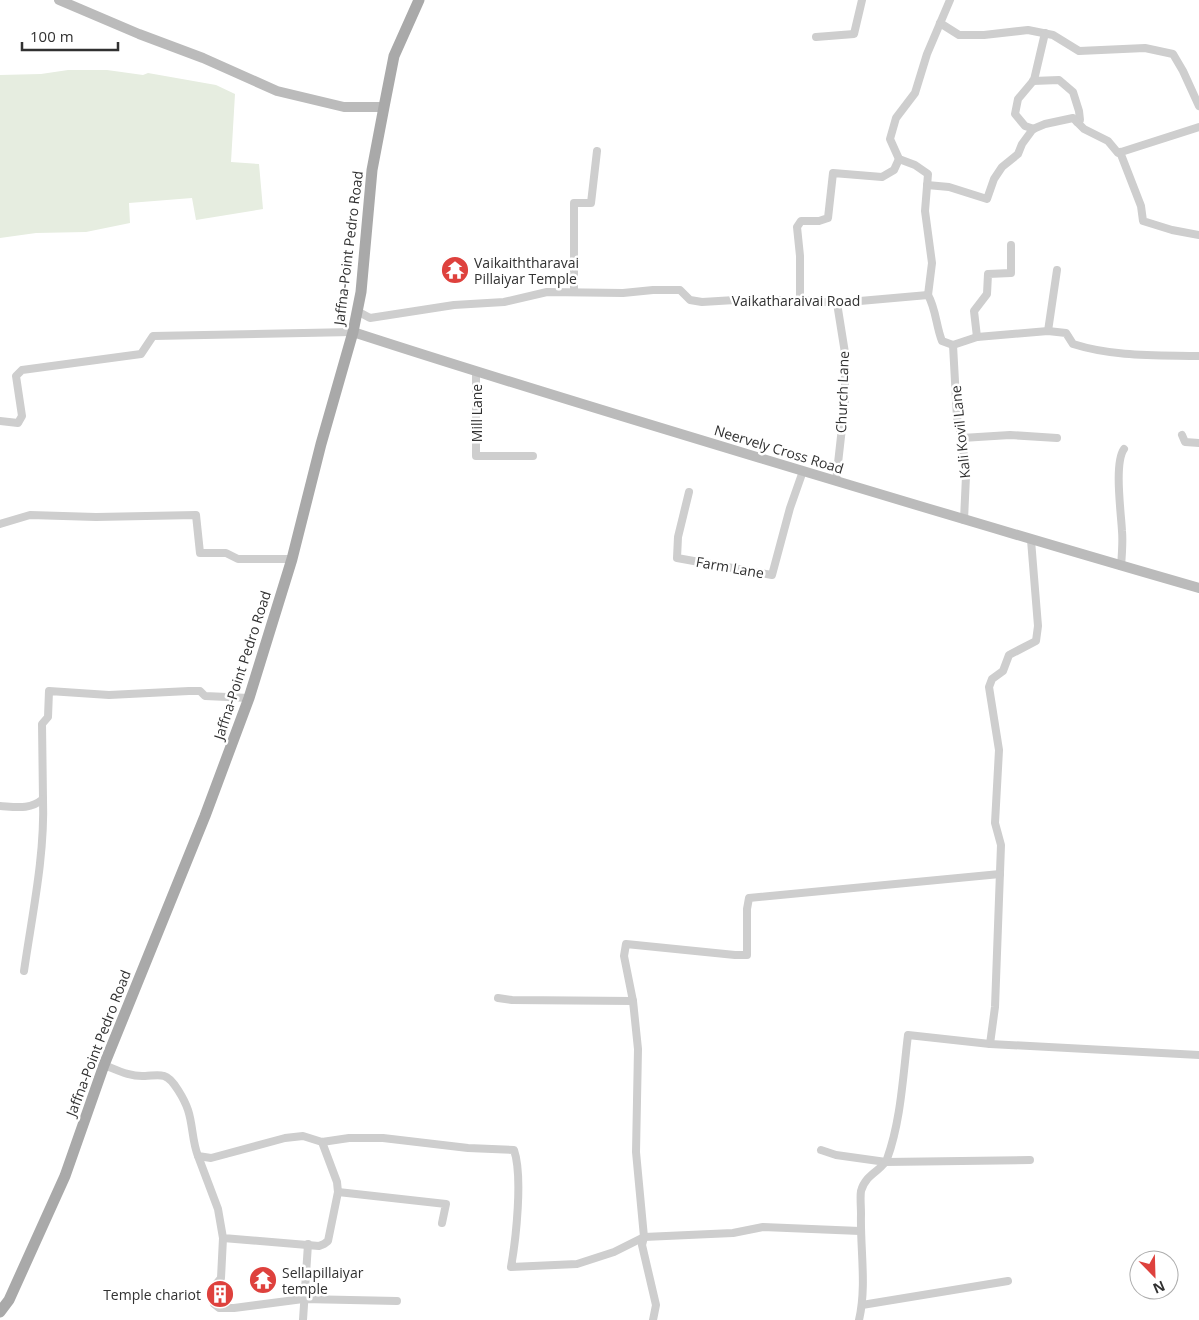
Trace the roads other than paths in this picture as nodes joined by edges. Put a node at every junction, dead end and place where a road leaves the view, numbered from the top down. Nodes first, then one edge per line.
1 (59, 0) edge
2 (419, 0) edge
3 (862, 0) edge
4 (950, 0) edge
5 (940, 23) junction
6 (1045, 33) junction
7 (816, 37) dead end
8 (1033, 80) junction
9 (1199, 106) edge
10 (384, 107) junction
11 (1077, 122) junction
12 (1199, 127) edge
13 (1034, 129) junction
14 (597, 151) dead end
15 (1120, 152) junction
16 (899, 159) junction
17 (927, 185) junction
18 (1199, 235) edge
19 (1011, 245) dead end
20 (1057, 270) dead end
21 (574, 292) junction
22 (928, 296) junction
23 (800, 300) junction
24 (837, 303) junction
25 (357, 311) junction
26 (1048, 331) junction
27 (353, 332) junction
28 (977, 336) junction
29 (953, 345) junction
30 (1199, 356) edge
31 (476, 372) junction
32 (0, 422) edge
33 (1182, 434) dead end
34 (962, 438) junction
35 (1057, 438) dead end
36 (1199, 443) edge
37 (1124, 449) dead end
38 (533, 456) dead end
39 (803, 471) junction
40 (836, 481) junction
41 (689, 492) dead end
42 (964, 520) junction
43 (0, 524) edge
44 (1031, 540) junction
45 (292, 559) junction
46 (1121, 566) junction
47 (1199, 588) edge
48 (249, 698) junction
49 (43, 799) junction
50 (0, 806) edge
51 (1000, 874) junction
52 (24, 971) dead end
53 (498, 998) dead end
54 (632, 1001) junction
55 (990, 1044) junction
56 (1199, 1054) edge
57 (104, 1065) junction
58 (322, 1142) junction
59 (821, 1150) dead end
60 (198, 1156) junction
61 (1030, 1160) dead end
62 (886, 1162) junction
63 (338, 1192) junction
64 (442, 1223) dead end
65 (860, 1231) junction
66 (644, 1237) junction
67 (223, 1238) junction
68 (308, 1244) junction
69 (1008, 1281) dead end
70 (304, 1299) junction
71 (397, 1301) dead end
72 (862, 1305) junction
73 (0, 1312) edge
74 (302, 1320) edge
75 (654, 1320) edge
76 (859, 1320) edge

1 - 10 street
2 - 10 main road, Jaffna-Point Pedro Road
3 - 7 street
4 - 5 street
5 - 6 street
5 - 16 street
6 - 8 street
6 - 9 street
8 - 11 street
8 - 13 street
10 - 25 main road, Jaffna-Point Pedro Road
11 - 13 street
11 - 15 street
12 - 15 street
13 - 17 street
14 - 21 street
15 - 18 street
16 - 17 street
16 - 23 street
17 - 22 street
19 - 28 street
20 - 26 street
21 - 23 street, Vaikatharaivai Road
21 - 25 street, Vaikatharaivai Road
22 - 24 street, Vaikatharaivai Road
22 - 29 street
23 - 24 street, Vaikatharaivai Road
24 - 40 street, Church Lane
25 - 27 main road, Jaffna-Point Pedro Road
26 - 28 street
26 - 30 street
27 - 31 street, Neervely Cross Road
27 - 32 street
27 - 45 main road, Jaffna-Point Pedro Road
28 - 29 street
29 - 34 street, Kali Kovil Lane
31 - 38 street, Mill Lane
31 - 39 street, Neervely Cross Road
33 - 36 street
34 - 35 street
34 - 42 street, Kali Kovil Lane
37 - 46 street
39 - 40 street, Neervely Cross Road
39 - 41 street, Farm Lane
40 - 42 street, Neervely Cross Road
42 - 44 street, Neervely Cross Road
43 - 45 street
44 - 46 street, Neervely Cross Road
44 - 51 street
45 - 48 main road, Jaffna-Point Pedro Road
46 - 47 street, Neervely Cross Road
48 - 49 street
48 - 57 main road, Jaffna-Point Pedro Road
49 - 50 street
49 - 52 street
51 - 54 street
51 - 55 street
53 - 54 street
54 - 66 street
55 - 56 street
55 - 62 street
57 - 60 street
57 - 73 main road, Jaffna-Point Pedro Road
58 - 60 street
58 - 63 street
58 - 66 street
59 - 62 street
60 - 67 street
61 - 62 street
62 - 65 street
63 - 64 street
63 - 68 street
65 - 66 street
65 - 72 street
66 - 75 street
67 - 68 street
67 - 70 street
68 - 70 street
69 - 72 street
70 - 71 street
70 - 74 street
72 - 76 street

